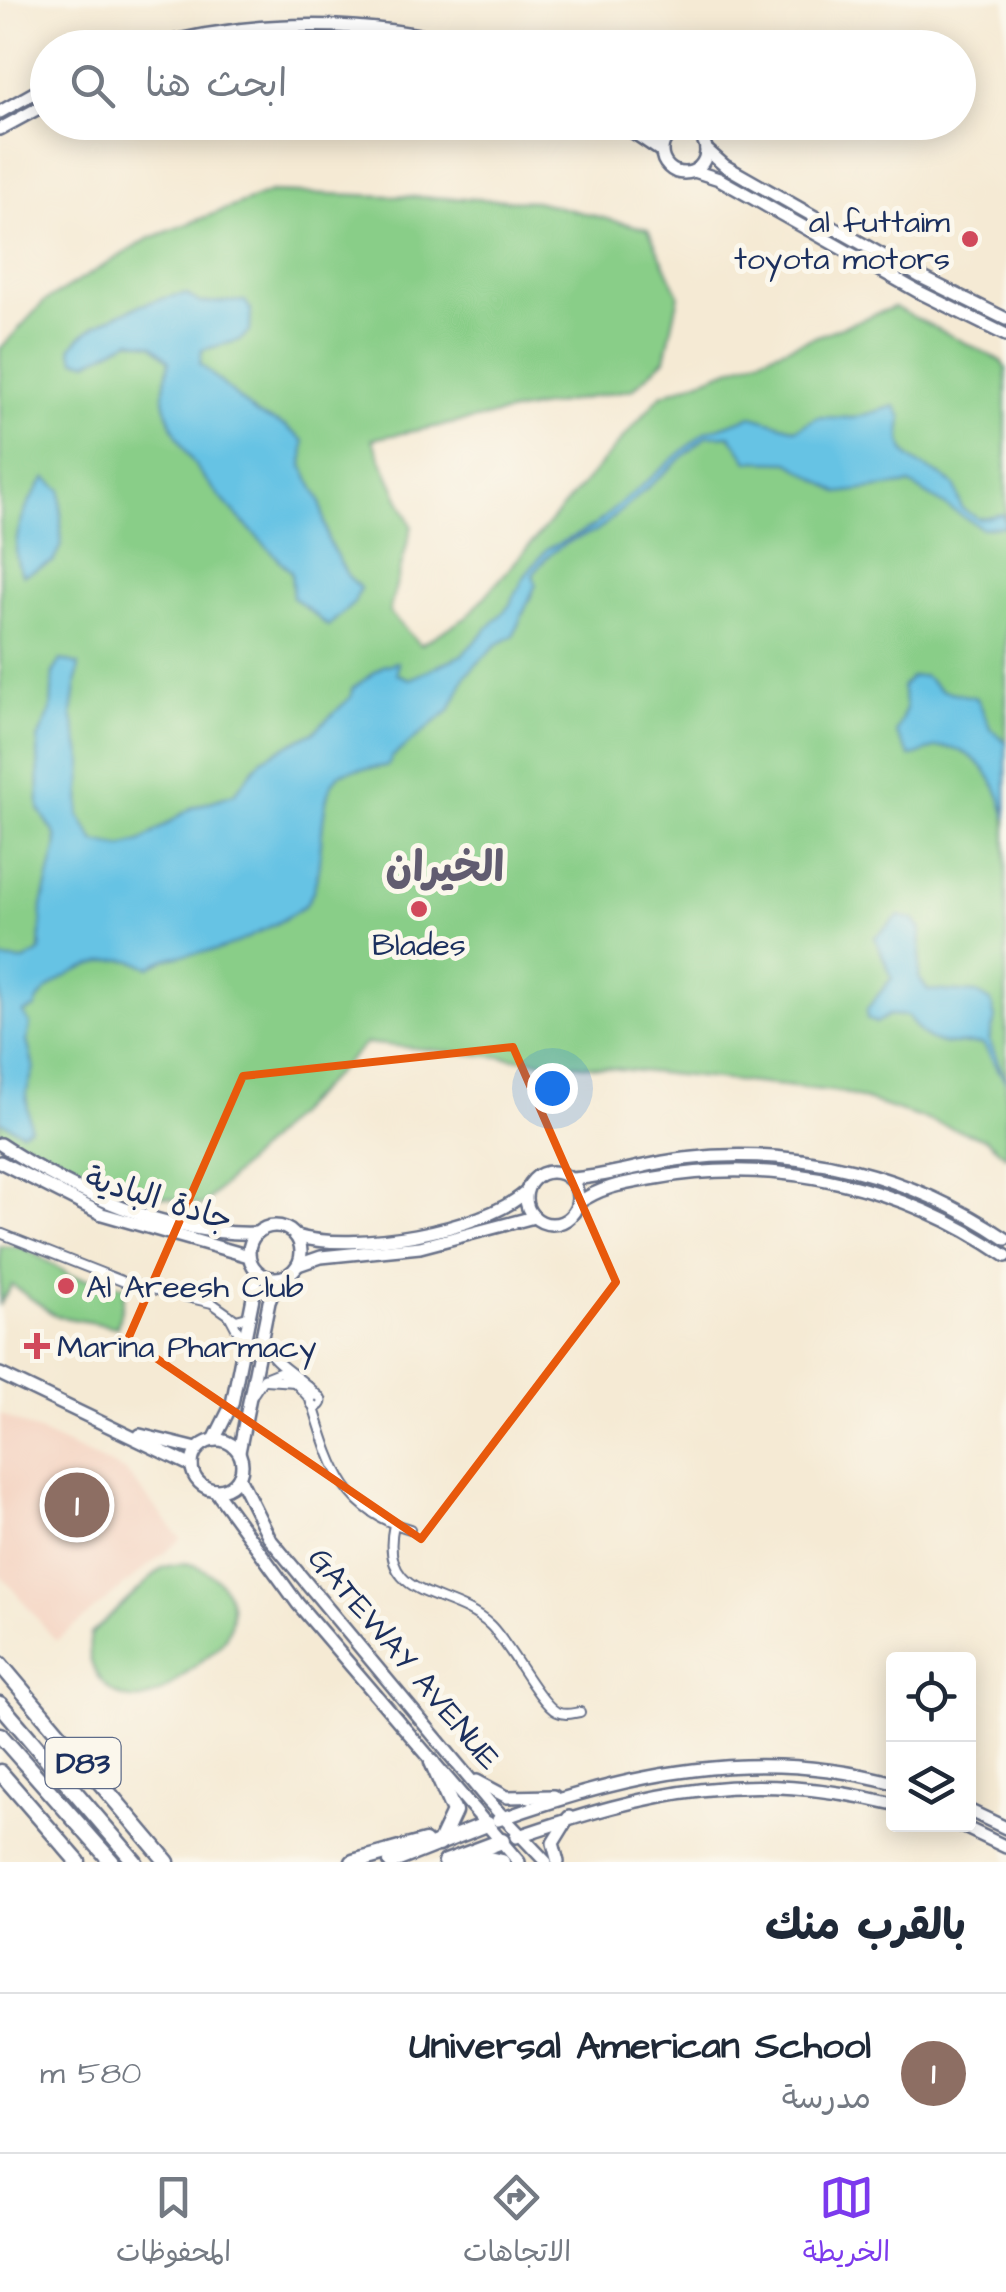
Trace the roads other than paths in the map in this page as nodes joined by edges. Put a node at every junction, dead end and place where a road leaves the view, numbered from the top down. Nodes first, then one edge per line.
1 (232, 30) edge
2 (394, 30) edge
3 (30, 95) edge
4 (0, 112) edge
5 (30, 113) edge
6 (0, 130) edge
7 (646, 140) edge
8 (667, 140) edge
9 (702, 140) edge
10 (706, 149) junction
11 (661, 150) junction
12 (694, 171) junction
13 (1006, 319) edge
14 (1006, 335) edge
15 (0, 1144) edge
16 (0, 1162) edge
17 (816, 1162) junction
18 (776, 1172) junction
19 (570, 1179) junction
20 (526, 1192) junction
21 (577, 1204) junction
22 (534, 1217) junction
23 (0, 1234) edge
24 (256, 1234) junction
25 (296, 1236) junction
26 (1006, 1238) edge
27 (249, 1256) junction
28 (1006, 1256) edge
29 (298, 1265) junction
30 (258, 1272) junction
31 (279, 1278) junction
32 (229, 1315) junction
33 (251, 1316) junction
34 (262, 1336) junction
35 (245, 1345) junction
36 (0, 1374) edge
37 (248, 1400) junction
38 (315, 1401) junction
39 (122, 1432) junction
40 (214, 1440) junction
41 (197, 1449) junction
42 (239, 1452) junction
43 (192, 1466) junction
44 (239, 1477) junction
45 (216, 1490) junction
46 (394, 1524) junction
47 (410, 1529) dead end
48 (0, 1664) edge
49 (0, 1704) edge
50 (580, 1712) dead end
51 (0, 1734) edge
52 (432, 1762) junction
53 (0, 1772) edge
54 (464, 1772) junction
55 (886, 1782) edge
56 (558, 1796) junction
57 (886, 1803) edge
58 (976, 1814) edge
59 (570, 1817) junction
60 (503, 1818) junction
61 (486, 1824) junction
62 (1006, 1828) edge
63 (975, 1832) edge
64 (520, 1836) junction
65 (502, 1842) junction
66 (151, 1844) junction
67 (437, 1845) junction
68 (1006, 1847) edge
69 (78, 1862) edge
70 (112, 1862) edge
71 (135, 1862) edge
72 (167, 1862) edge
73 (178, 1862) edge
74 (353, 1862) edge
75 (392, 1862) edge
76 (446, 1862) edge
77 (464, 1862) edge
78 (502, 1862) edge
79 (519, 1862) edge
80 (546, 1862) edge
81 (558, 1862) edge

1 - 2 street
3 - 4 street
5 - 6 street
7 - 11 street
8 - 11 street
9 - 10 street
10 - 12 street
10 - 13 street
11 - 12 street
12 - 14 street
15 - 24 street, جادة البادية
16 - 27 street, جادة البادية
17 - 18 street
17 - 19 street
17 - 26 street
18 - 21 street
18 - 28 street
19 - 20 street
19 - 21 street
20 - 22 street
20 - 25 street
21 - 22 street
22 - 29 street
23 - 32 street
24 - 25 street
24 - 27 street
25 - 29 street
27 - 30 street
29 - 31 street
30 - 31 street
30 - 33 street
31 - 34 street
32 - 33 street
32 - 35 street
33 - 35 street
34 - 37 street
34 - 38 street
35 - 40 street
36 - 39 street
37 - 38 street
37 - 42 street
38 - 46 street
39 - 41 street
39 - 43 street
40 - 41 street
40 - 42 street
41 - 43 street
42 - 44 street
43 - 45 street
44 - 45 street
44 - 54 street, GATEWAY AVENUE
45 - 52 street, GATEWAY AVENUE
46 - 47 street
46 - 50 street
48 - 66 highway, D83
49 - 71 highway, D83
51 - 70 highway, D83
52 - 61 street, GATEWAY AVENUE
52 - 67 highway
53 - 69 highway, D83
54 - 56 street
54 - 60 street, GATEWAY AVENUE
55 - 56 street
56 - 60 street
57 - 59 street
58 - 62 street
59 - 64 street
59 - 81 street
60 - 61 street
60 - 64 street, GATEWAY AVENUE
61 - 65 street, GATEWAY AVENUE
61 - 67 highway
63 - 68 street
64 - 65 street
64 - 80 street, GATEWAY AVENUE
65 - 76 highway
65 - 79 street, GATEWAY AVENUE
66 - 72 highway, D83
66 - 73 highway
67 - 74 highway
67 - 75 highway
77 - 78 highway

